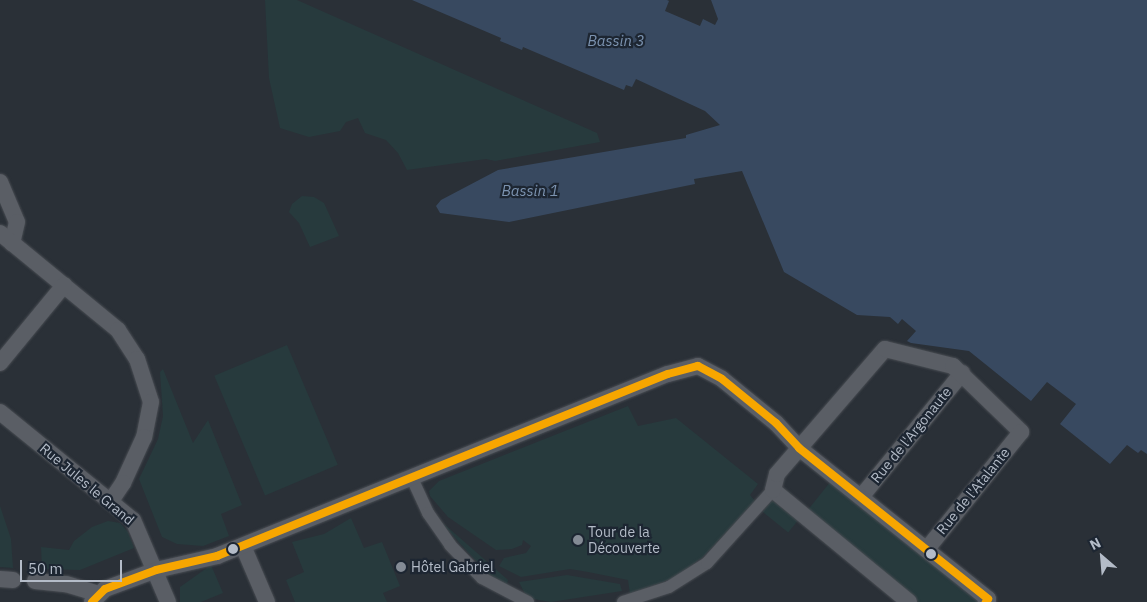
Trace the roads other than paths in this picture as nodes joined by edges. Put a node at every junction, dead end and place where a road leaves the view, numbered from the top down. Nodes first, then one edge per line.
1 (0, 182) edge
2 (6, 238) edge
3 (64, 285) junction
4 (0, 363) edge
5 (962, 373) junction
6 (0, 412) edge
7 (799, 448) junction
8 (411, 476) junction
9 (773, 490) junction
10 (861, 497) junction
11 (111, 501) junction
12 (243, 546) junction
13 (926, 550) junction
14 (156, 570) junction
15 (35, 581) dead end
16 (95, 598) edge
17 (988, 601) edge
18 (168, 602) edge
19 (266, 602) edge
20 (528, 602) edge
21 (623, 602) edge
22 (909, 602) edge

1 - 2 street
2 - 3 street
3 - 4 street
3 - 11 street
5 - 7 street
5 - 10 street, Rue de l'Argonaute
5 - 13 street, Rue de l'Atalante
6 - 11 street, Rue Jules le Grand
7 - 8 street
7 - 9 street
7 - 10 street
8 - 12 street
8 - 20 street
9 - 21 street
9 - 22 street
10 - 13 street
11 - 14 street, Rue Jules le Grand
12 - 14 street
12 - 19 street
13 - 17 street
14 - 16 street
14 - 18 street, Rue Jules le Grand
15 - 16 street

